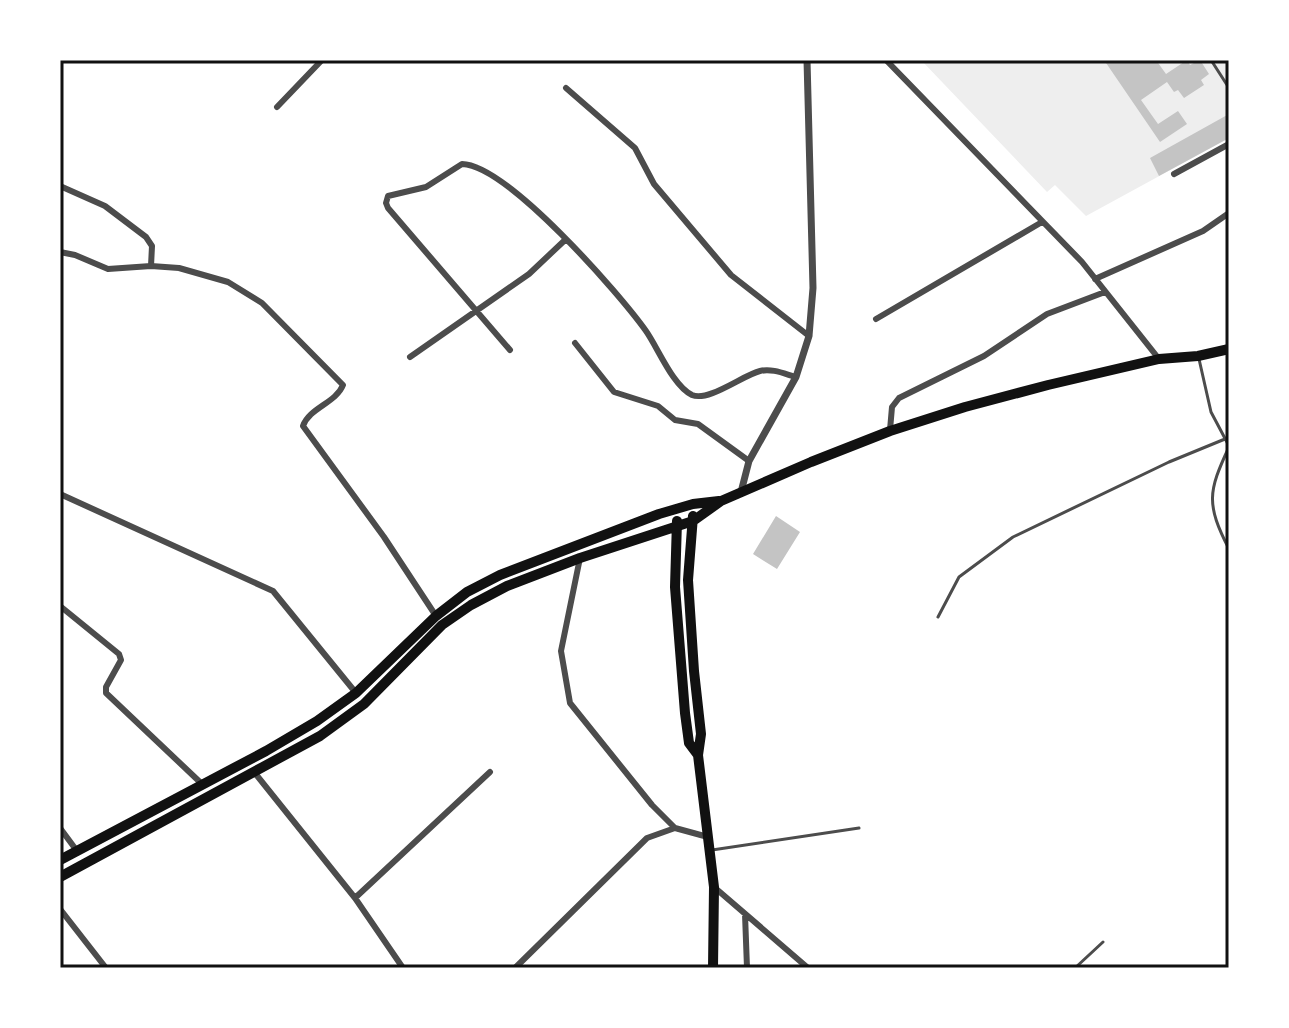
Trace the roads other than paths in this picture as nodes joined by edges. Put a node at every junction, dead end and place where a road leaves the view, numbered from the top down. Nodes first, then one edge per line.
1 (322, 60) edge
2 (807, 60) edge
3 (886, 60) edge
4 (1211, 60) edge
5 (566, 88) dead end
6 (1229, 88) edge
7 (277, 107) dead end
8 (1229, 144) edge
9 (1174, 174) dead end
10 (60, 186) edge
11 (1229, 213) edge
12 (1042, 222) junction
13 (565, 240) junction
14 (60, 252) edge
15 (151, 266) junction
16 (1095, 279) junction
17 (1105, 292) junction
18 (477, 312) junction
19 (876, 319) dead end
20 (809, 336) junction
21 (575, 343) dead end
22 (1229, 349) edge
23 (510, 350) dead end
24 (1198, 356) junction
25 (410, 357) dead end
26 (1159, 359) junction
27 (796, 377) junction
28 (890, 431) junction
29 (1225, 439) junction
30 (1229, 446) edge
31 (749, 461) junction
32 (741, 492) junction
33 (60, 494) edge
34 (721, 501) junction
35 (693, 504) junction
36 (677, 508) junction
37 (693, 521) junction
38 (677, 526) junction
39 (1229, 549) edge
40 (580, 558) junction
41 (60, 606) edge
42 (436, 616) junction
43 (938, 617) dead end
44 (356, 693) junction
45 (698, 755) junction
46 (254, 772) junction
47 (490, 772) dead end
48 (202, 784) junction
49 (60, 828) edge
50 (675, 828) junction
51 (859, 828) dead end
52 (710, 837) junction
53 (711, 850) junction
54 (77, 851) junction
55 (60, 860) edge
56 (60, 877) edge
57 (714, 887) junction
58 (355, 898) junction
59 (60, 909) edge
60 (745, 914) junction
61 (1103, 942) dead end
62 (106, 968) edge
63 (403, 968) edge
64 (515, 968) edge
65 (713, 968) edge
66 (747, 968) edge
67 (808, 968) edge
68 (1075, 968) edge

1 - 7 street
2 - 20 street
3 - 12 street
4 - 6 lane
5 - 20 street
8 - 9 street
10 - 15 street
11 - 16 street
12 - 16 street
12 - 19 street
13 - 18 street
13 - 18 street
13 - 27 street
14 - 15 street
15 - 42 street
16 - 17 street
17 - 26 street
17 - 28 street
18 - 23 street
18 - 25 street
20 - 27 street
21 - 31 street
22 - 24 highway
24 - 26 highway
24 - 29 lane
26 - 28 highway
27 - 31 street
28 - 32 highway
29 - 30 lane
29 - 43 lane
30 - 39 lane
31 - 32 street
32 - 34 highway
33 - 44 street
34 - 35 highway
34 - 37 highway
35 - 36 highway
35 - 37 highway
36 - 38 highway
36 - 42 highway
37 - 38 highway
37 - 45 highway
38 - 40 highway
38 - 45 highway
40 - 46 highway
40 - 50 street
41 - 48 street
42 - 44 highway
44 - 48 highway
45 - 52 highway
46 - 56 highway
46 - 58 street
47 - 58 street
48 - 54 highway
49 - 54 street
50 - 52 street
50 - 64 street
51 - 53 lane
52 - 53 highway
53 - 57 highway
54 - 55 highway
57 - 60 street
57 - 65 highway
58 - 63 street
59 - 62 street
60 - 66 street
60 - 67 street
61 - 68 lane

